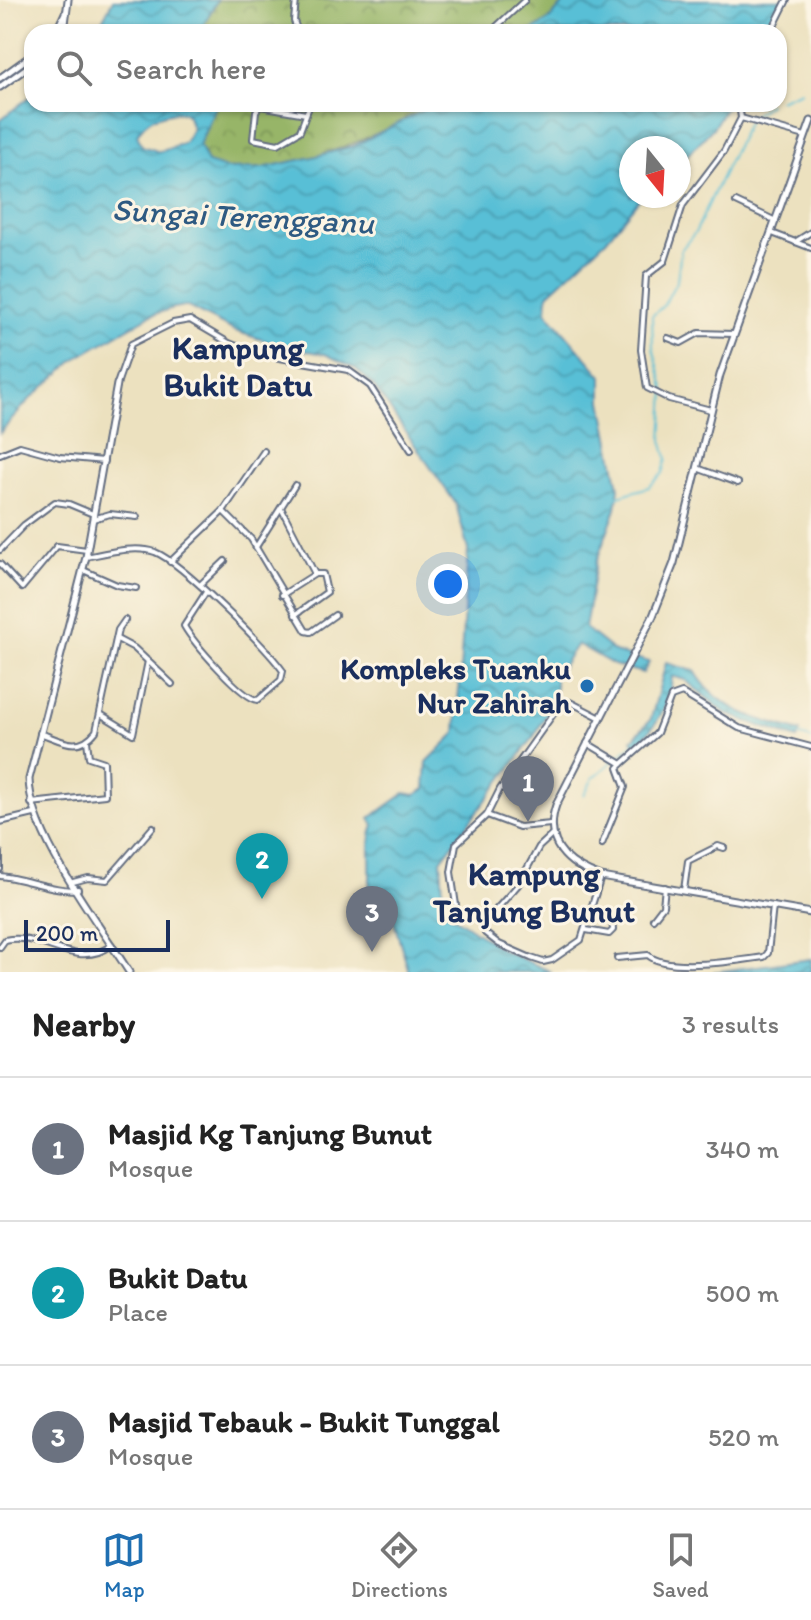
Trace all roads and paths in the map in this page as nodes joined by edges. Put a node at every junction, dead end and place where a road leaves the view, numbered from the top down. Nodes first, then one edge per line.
1 (68, 0) edge
2 (296, 0) edge
3 (525, 0) edge
4 (787, 0) edge
5 (66, 13) junction
6 (60, 24) edge
7 (65, 24) edge
8 (295, 24) edge
9 (499, 24) edge
10 (775, 24) edge
11 (24, 61) edge
12 (24, 70) edge
13 (0, 78) edge
14 (0, 87) edge
15 (256, 112) edge
16 (294, 112) edge
17 (307, 112) edge
18 (740, 112) edge
19 (306, 114) dead end
20 (741, 118) junction
21 (811, 121) edge
22 (808, 134) edge
23 (736, 202) dead end
24 (776, 221) junction
25 (811, 232) edge
26 (772, 233) junction
27 (795, 242) junction
28 (811, 248) edge
29 (734, 334) junction
30 (668, 338) dead end
31 (117, 384) joint
32 (712, 410) junction
33 (411, 450) dead end
34 (264, 451) dead end
35 (0, 454) edge
36 (104, 461) junction
37 (697, 468) junction
38 (738, 483) dead end
39 (295, 485) dead end
40 (281, 508) junction
41 (223, 511) junction
42 (94, 517) junction
43 (137, 517) dead end
44 (256, 547) junction
45 (0, 550) edge
46 (87, 553) junction
47 (225, 561) dead end
48 (170, 562) junction
49 (0, 564) edge
50 (83, 570) junction
51 (315, 574) junction
52 (200, 585) junction
53 (136, 588) dead end
54 (206, 592) junction
55 (282, 595) junction
56 (295, 615) junction
57 (335, 615) dead end
58 (125, 620) dead end
59 (117, 639) junction
60 (148, 661) junction
61 (172, 684) dead end
62 (102, 715) junction
63 (599, 717) junction
64 (40, 733) junction
65 (87, 741) junction
66 (587, 743) junction
67 (811, 747) edge
68 (620, 762) junction
69 (31, 803) junction
70 (34, 814) junction
71 (487, 815) junction
72 (0, 822) edge
73 (551, 824) junction
74 (153, 827) dead end
75 (552, 835) junction
76 (602, 844) dead end
77 (724, 848) dead end
78 (0, 853) edge
79 (0, 869) edge
80 (0, 876) edge
81 (601, 877) junction
82 (73, 882) junction
83 (665, 887) junction
84 (78, 889) junction
85 (684, 890) junction
86 (456, 905) dead end
87 (773, 906) junction
88 (592, 912) junction
89 (811, 913) edge
90 (653, 919) dead end
91 (586, 930) junction
92 (112, 945) junction
93 (0, 947) edge
94 (617, 958) dead end
95 (129, 972) edge

1 - 5 street
2 - 8 street
3 - 9 street
4 - 10 street
5 - 6 street
5 - 7 street
11 - 13 street
12 - 14 street
15 - 17 street
16 - 19 street
18 - 20 street
20 - 22 street
20 - 32 street
21 - 22 street
22 - 24 street
23 - 24 street
24 - 26 street
25 - 27 street
26 - 27 street
26 - 29 street
27 - 28 street
29 - 30 street
29 - 32 street
31 - 33 street
31 - 36 street
32 - 37 street
34 - 41 street
35 - 36 street
36 - 42 street
37 - 38 street
37 - 63 street
39 - 40 street
40 - 44 street
40 - 51 street
41 - 44 street
41 - 48 street
42 - 43 street
42 - 45 street
42 - 46 street
44 - 55 street
46 - 48 street
46 - 49 street
46 - 50 street
47 - 52 street
48 - 52 street
50 - 53 street
50 - 64 street
51 - 55 street
51 - 56 street
52 - 54 street
54 - 54 street
55 - 56 street
56 - 57 street
58 - 59 street
59 - 60 street
59 - 62 street
60 - 61 street
60 - 62 street
62 - 65 street
63 - 66 street
63 - 71 street
64 - 65 street
64 - 69 street
65 - 69 street
66 - 68 street
66 - 73 street
67 - 68 street
68 - 76 street
69 - 70 street
70 - 72 street
70 - 82 street
71 - 73 street
71 - 86 street
73 - 75 street
74 - 82 street
75 - 81 street
75 - 91 street
77 - 85 street
78 - 79 street
80 - 84 street
81 - 83 street
81 - 88 street
82 - 84 street
83 - 85 street
83 - 90 street
84 - 92 street
85 - 87 street
87 - 89 street
87 - 94 street
88 - 91 street
88 - 91 street
92 - 93 street
92 - 95 street

